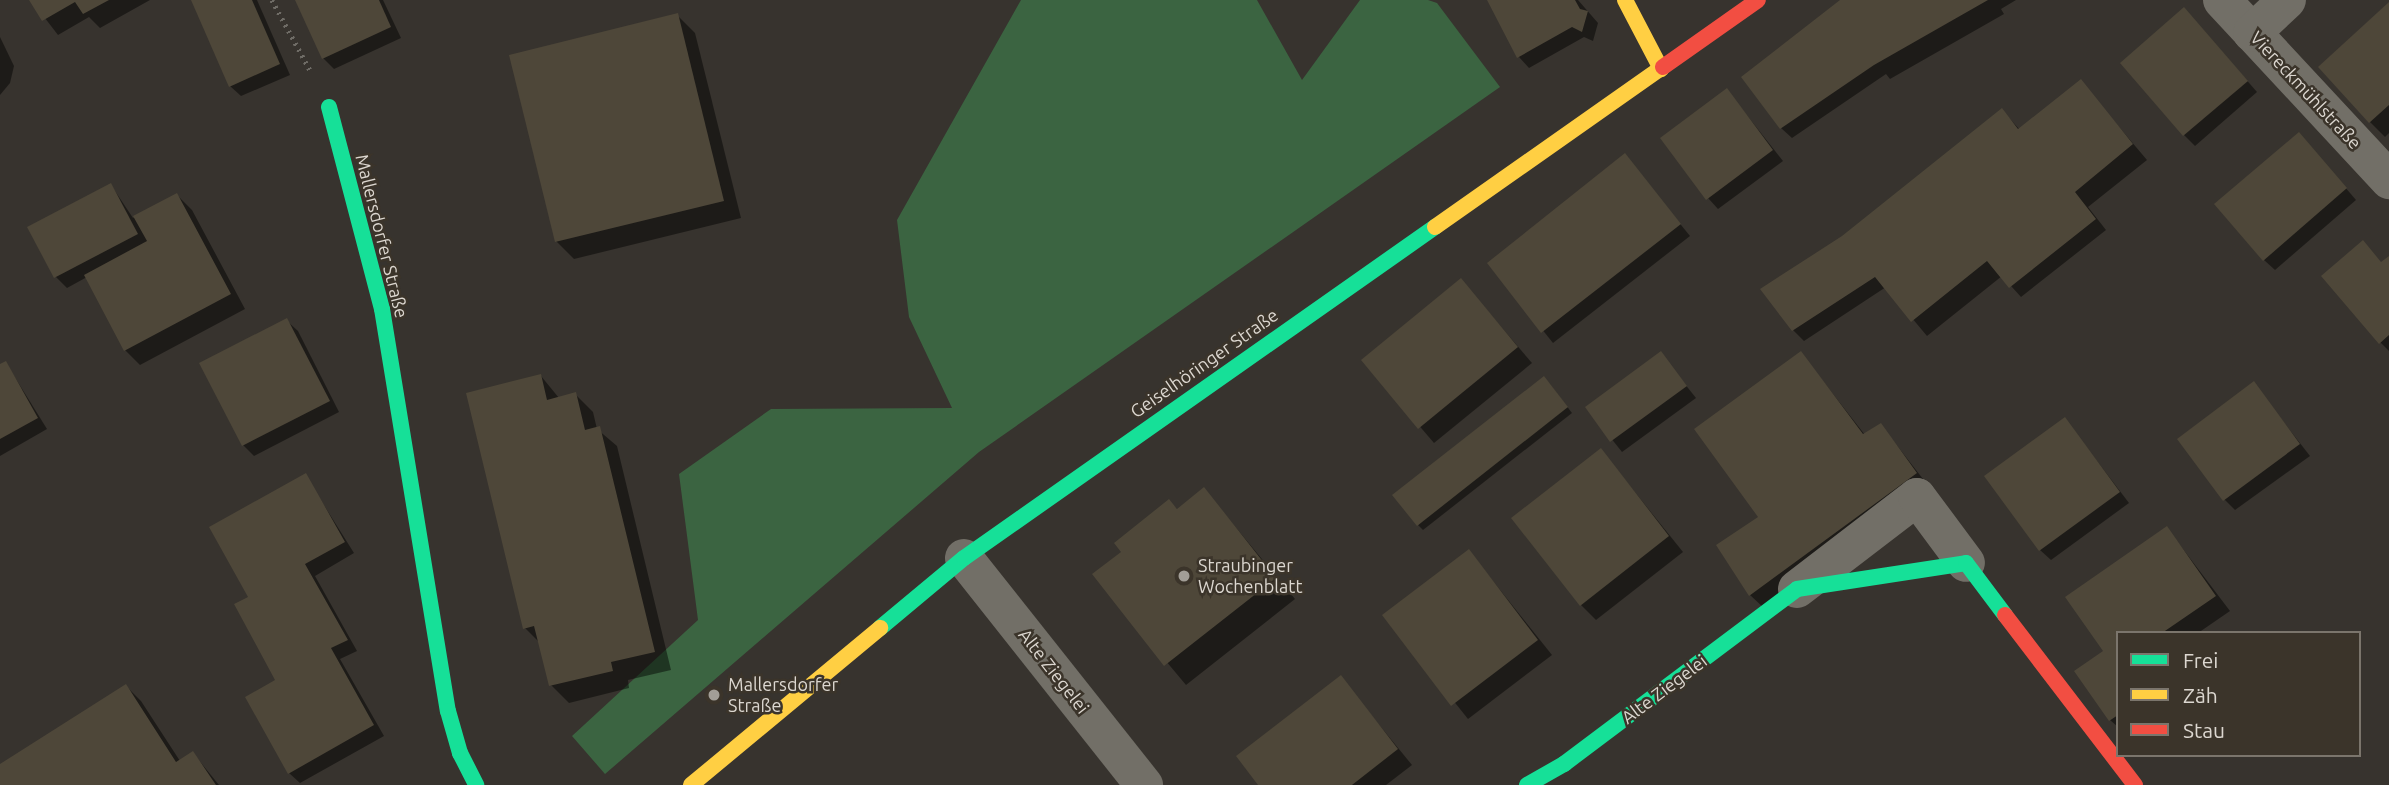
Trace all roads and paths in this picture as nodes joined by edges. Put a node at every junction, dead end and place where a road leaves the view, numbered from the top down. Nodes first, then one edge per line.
1 (272, 0) edge
2 (1625, 0) edge
3 (1759, 0) edge
4 (2222, 0) edge
5 (2287, 0) edge
6 (2252, 33) junction
7 (1661, 69) junction
8 (329, 107) joint
9 (2389, 180) edge
10 (964, 558) junction
11 (1966, 562) junction
12 (1797, 589) junction
13 (476, 785) edge
14 (691, 785) edge
15 (1144, 785) edge
16 (1527, 785) edge
17 (2135, 785) edge

1 - 8 path
2 - 7 street
3 - 7 street, Geiselhöringer Straße
4 - 6 street, Viereckmühlstraße
5 - 6 street
6 - 9 street, Viereckmühlstraße
7 - 10 street, Geiselhöringer Straße
8 - 13 street, Mallersdorfer Straße
10 - 14 street, Geiselhöringer Straße
10 - 15 street, Alte Ziegelei
11 - 12 street, Alte Ziegelei
11 - 12 street, Alte Ziegelei
11 - 17 street, Alte Ziegelei
12 - 16 street, Alte Ziegelei

